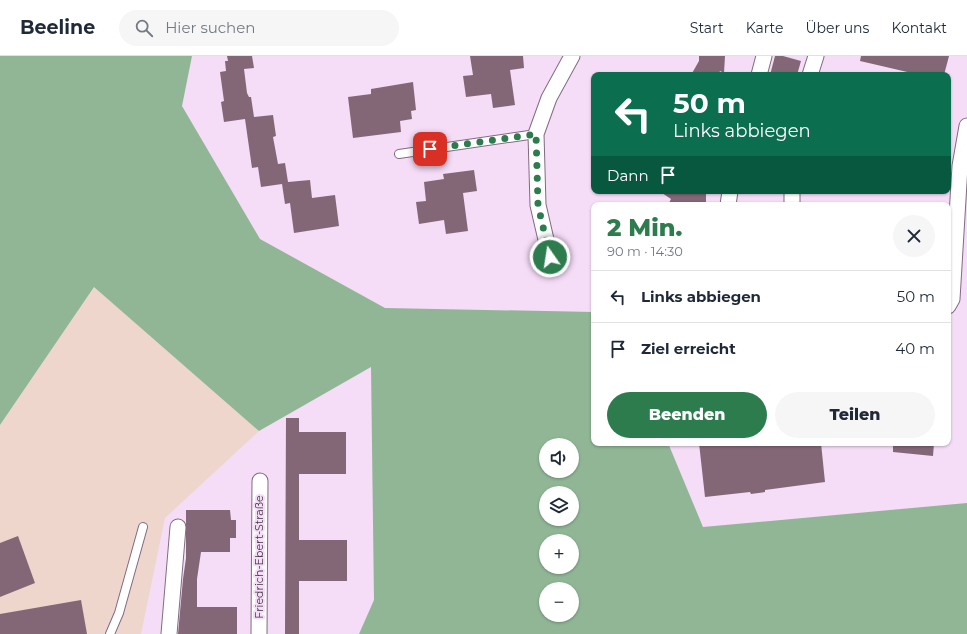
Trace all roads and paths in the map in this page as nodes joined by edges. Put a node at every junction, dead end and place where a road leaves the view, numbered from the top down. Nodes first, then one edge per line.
1 (572, 56) edge
2 (764, 56) edge
3 (816, 56) edge
4 (760, 72) edge
5 (811, 72) edge
6 (967, 126) edge
7 (536, 134) junction
8 (399, 154) dead end
9 (550, 257) dead end
10 (951, 301) edge
11 (260, 481) dead end
12 (143, 527) dead end
13 (178, 527) dead end
14 (110, 634) edge
15 (169, 634) edge
16 (259, 634) edge

1 - 7 street
2 - 4 street
3 - 5 street
6 - 10 street
7 - 8 lane
7 - 9 street
11 - 16 street, Friedrich-Ebert-Straße
12 - 14 lane
13 - 15 street

